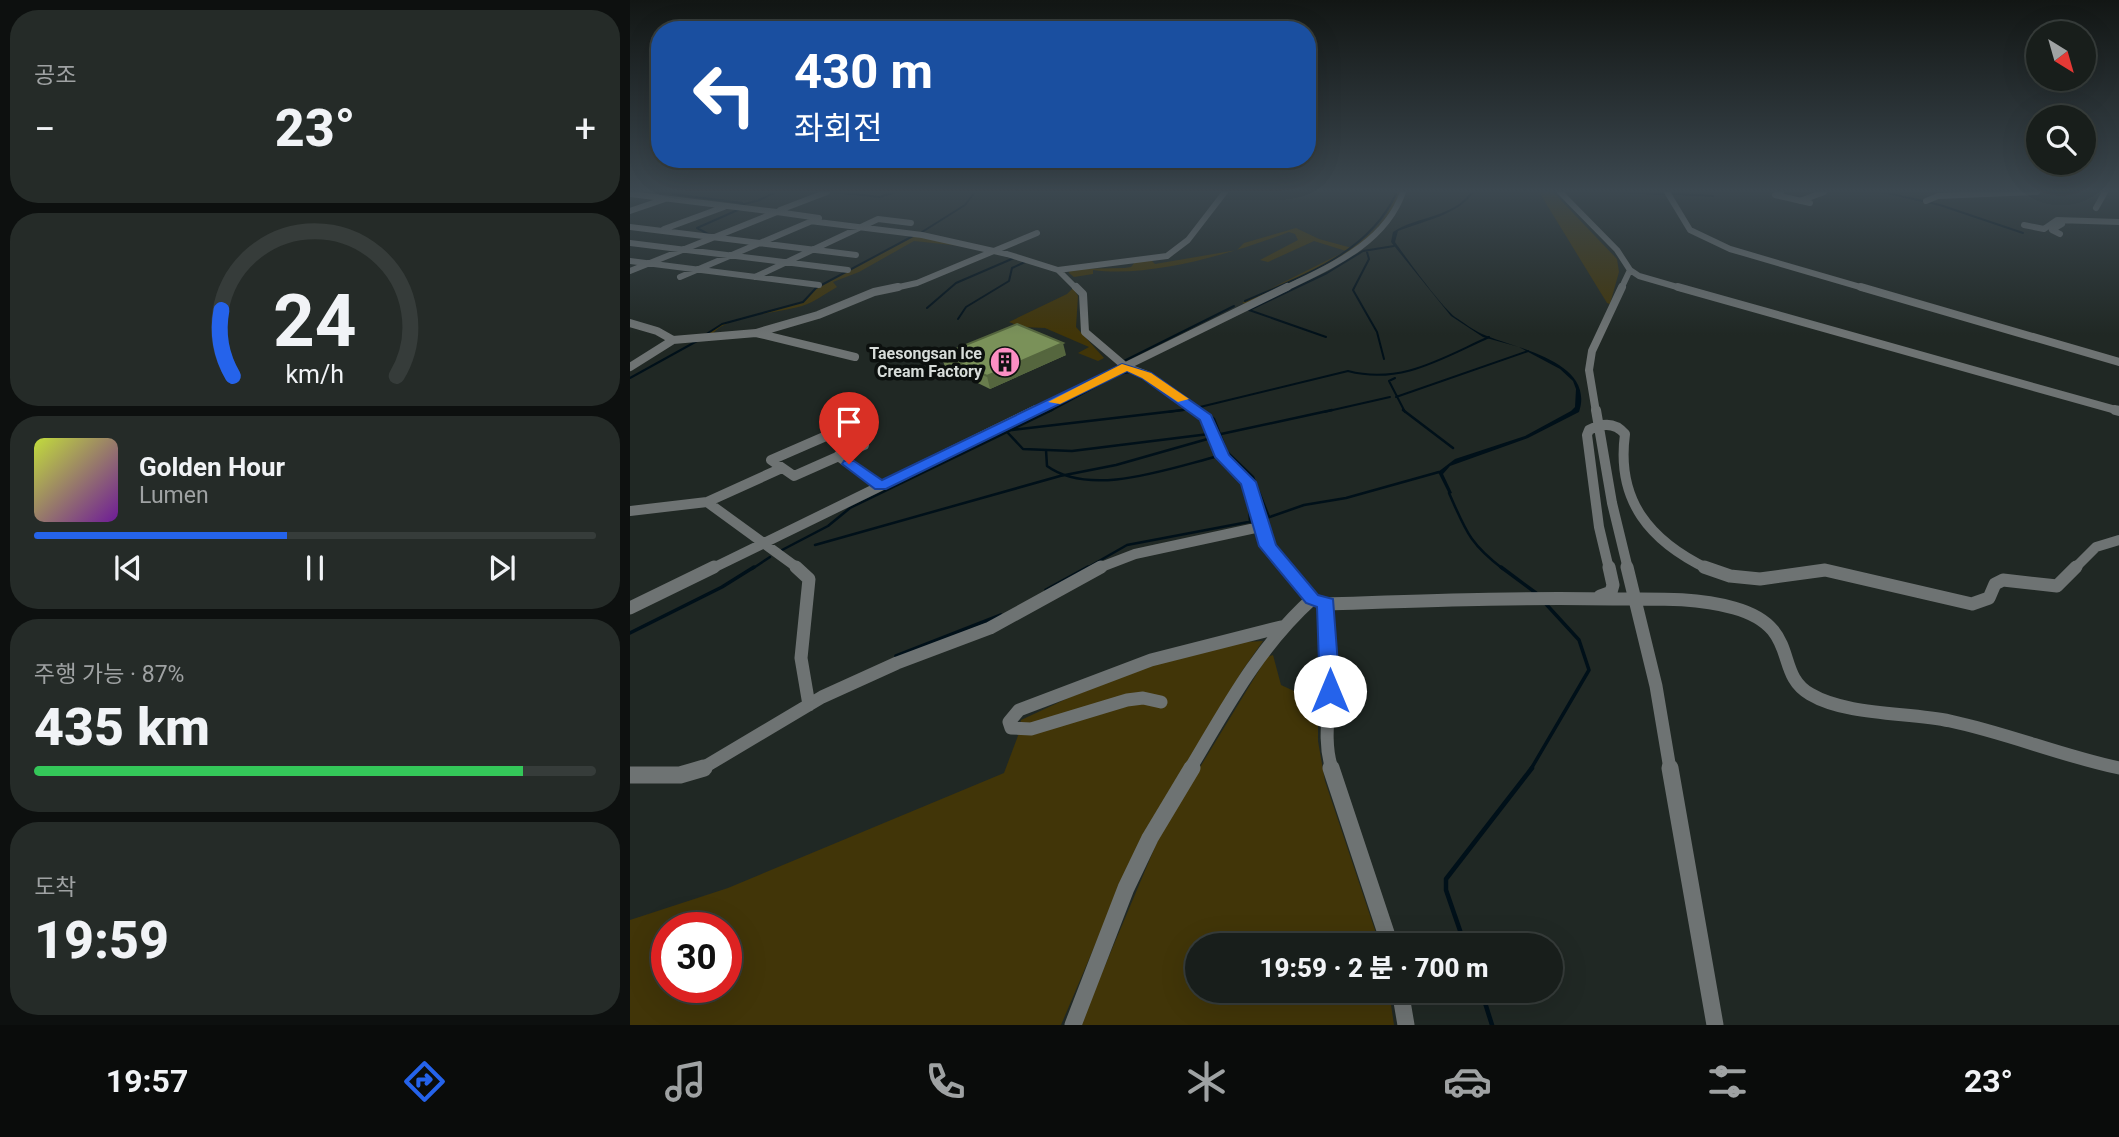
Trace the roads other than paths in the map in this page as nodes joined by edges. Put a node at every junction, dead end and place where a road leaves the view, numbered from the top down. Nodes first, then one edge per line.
1 (704, 240) edge
2 (740, 240) edge
3 (767, 240) edge
4 (835, 240) edge
5 (944, 240) edge
6 (1021, 240) edge
7 (1187, 240) edge
8 (1368, 240) edge
9 (1606, 240) edge
10 (1711, 240) edge
11 (630, 242) edge
12 (762, 242) junction
13 (680, 249) junction
14 (815, 249) junction
15 (996, 251) junction
16 (731, 255) junction
17 (856, 255) dead end
18 (630, 261) edge
19 (645, 263) junction
20 (785, 263) junction
21 (697, 270) junction
22 (848, 270) dead end
23 (1058, 270) junction
24 (630, 271) edge
25 (1630, 271) junction
26 (680, 277) dead end
27 (754, 277) junction
28 (819, 285) dead end
29 (630, 323) edge
30 (756, 333) junction
31 (673, 340) junction
32 (855, 357) dead end
33 (2119, 362) edge
34 (630, 367) edge
35 (1126, 367) junction
36 (2119, 411) edge
37 (1600, 425) junction
38 (838, 456) junction
39 (782, 468) junction
40 (881, 486) junction
41 (707, 502) junction
42 (630, 510) edge
43 (1259, 523) junction
44 (2119, 540) edge
45 (762, 544) junction
46 (1600, 596) junction
47 (1633, 599) junction
48 (1319, 601) junction
49 (630, 608) edge
50 (1281, 627) junction
51 (808, 702) junction
52 (1161, 702) dead end
53 (2119, 768) edge
54 (630, 775) edge
55 (1386, 933) edge
56 (1402, 1003) edge
57 (1073, 1025) edge
58 (1406, 1025) edge
59 (1715, 1025) edge

1 - 13 street
2 - 12 street
3 - 12 street
4 - 14 street
5 - 15 street
6 - 15 street
7 - 23 street
8 - 35 street
9 - 25 street
10 - 33 street
11 - 13 street
12 - 14 street
12 - 16 street
13 - 16 street
13 - 19 street
14 - 17 street
14 - 20 street
15 - 23 street
15 - 30 street
16 - 20 street
16 - 21 street
18 - 19 street
19 - 21 street
19 - 24 street
20 - 22 street
20 - 27 street
21 - 26 street
21 - 27 street
23 - 35 street
25 - 36 street
25 - 37 street
27 - 28 street
29 - 31 street
30 - 31 street
30 - 32 street
31 - 34 street
35 - 40 street
35 - 43 street
37 - 44 street
37 - 46 street
37 - 47 street
38 - 39 street
38 - 39 street
38 - 40 street
39 - 41 street
40 - 45 street
41 - 42 street
41 - 45 street
43 - 48 street
43 - 51 street
45 - 49 street
45 - 51 street
46 - 47 street
46 - 48 street
47 - 53 street
47 - 59 street
48 - 50 street
48 - 55 street
50 - 52 street
50 - 57 street
51 - 54 street
56 - 58 street

